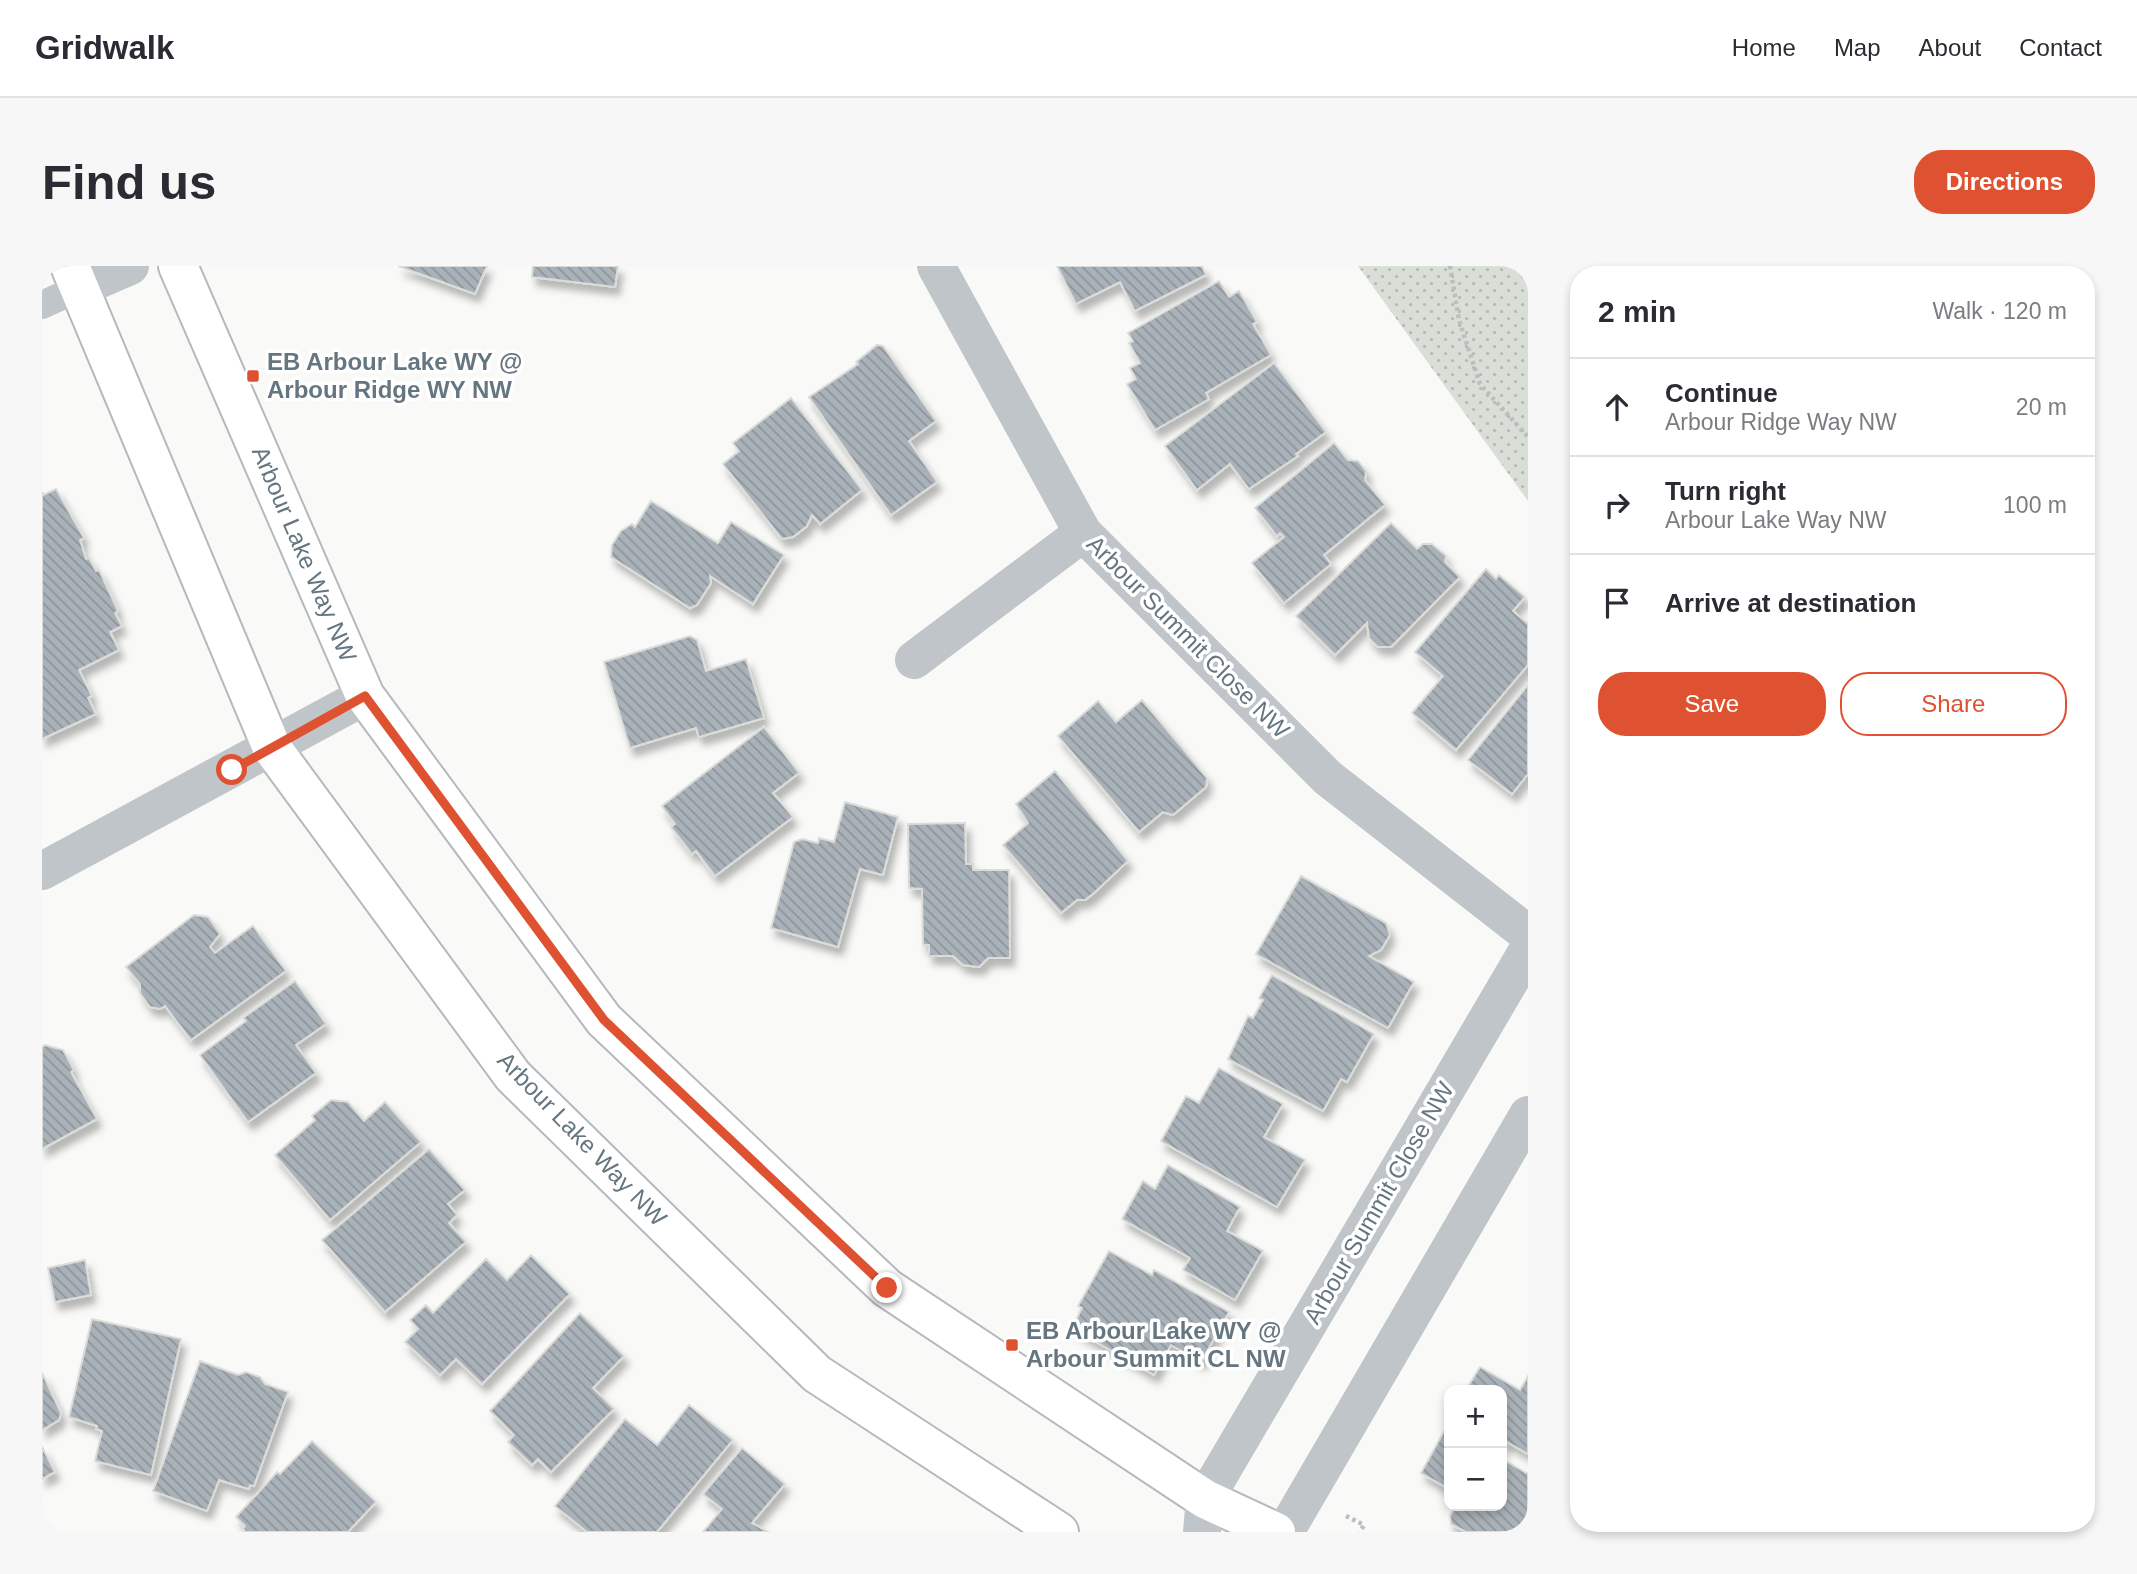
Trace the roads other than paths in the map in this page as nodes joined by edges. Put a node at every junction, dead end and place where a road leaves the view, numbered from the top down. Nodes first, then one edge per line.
1 (130, 266) edge
2 (178, 266) edge
3 (936, 266) edge
4 (73, 277) edge
5 (42, 304) edge
6 (1083, 533) junction
7 (914, 660) dead end
8 (365, 696) junction
9 (272, 748) junction
10 (42, 871) edge
11 (1528, 934) edge
12 (1528, 950) edge
13 (1528, 1115) edge
14 (1204, 1516) edge
15 (1059, 1532) edge
16 (1276, 1532) edge
17 (1285, 1532) edge

1 - 4 street
2 - 8 street, Arbour Lake Way NW
3 - 6 street, Arbour Summit Close NW
4 - 5 lane
4 - 9 street, Arbour Lake Way NW
6 - 7 street
6 - 11 street, Arbour Summit Close NW
8 - 9 street
8 - 14 street, Arbour Lake Way NW
9 - 10 street
9 - 15 street, Arbour Lake Way NW
12 - 14 street, Arbour Summit Close NW
13 - 17 street
14 - 16 street, Arbour Lake Way NW

